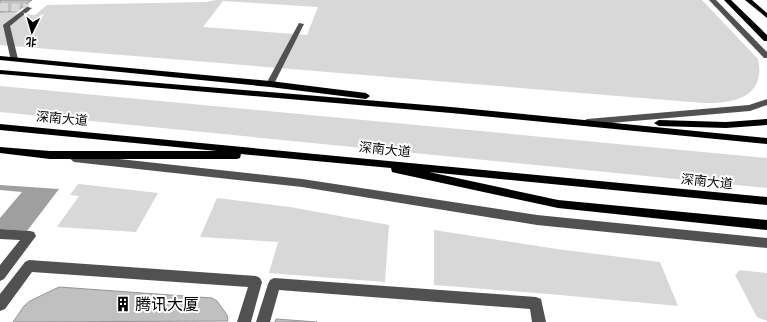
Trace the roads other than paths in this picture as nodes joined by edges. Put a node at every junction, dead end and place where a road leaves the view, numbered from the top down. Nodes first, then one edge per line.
1 (712, 0) edge
2 (727, 0) edge
3 (748, 0) edge
4 (28, 8) dead end
5 (767, 16) edge
6 (3, 23) edge
7 (301, 24) dead end
8 (767, 40) edge
9 (758, 47) junction
10 (767, 47) edge
11 (767, 56) edge
12 (0, 59) edge
13 (14, 59) junction
14 (94, 66) junction
15 (0, 72) edge
16 (270, 84) junction
17 (170, 86) junction
18 (767, 102) edge
19 (451, 110) junction
20 (587, 122) junction
21 (767, 122) edge
22 (0, 127) edge
23 (767, 140) edge
24 (0, 150) edge
25 (299, 154) junction
26 (50, 155) junction
27 (350, 159) junction
28 (767, 201) edge
29 (767, 225) edge
30 (0, 234) edge
31 (767, 243) edge
32 (0, 275) edge
33 (0, 305) edge
34 (244, 322) edge
35 (263, 322) edge
36 (539, 322) edge

1 - 9 street
2 - 8 main road
3 - 5 main road
4 - 6 street
6 - 13 street
7 - 16 street
9 - 10 street
9 - 11 street
12 - 13 main road
13 - 14 main road
14 - 16 main road
14 - 17 main road
15 - 17 main road
16 - 19 main road
17 - 19 main road
18 - 20 street
19 - 20 main road
20 - 21 main road
20 - 23 main road
22 - 25 main road, 深南大道
24 - 26 main road
25 - 26 main road
25 - 27 main road, 深南大道
26 - 31 street
27 - 28 main road, 深南大道
27 - 29 main road
30 - 32 street
33 - 34 street
35 - 36 street

